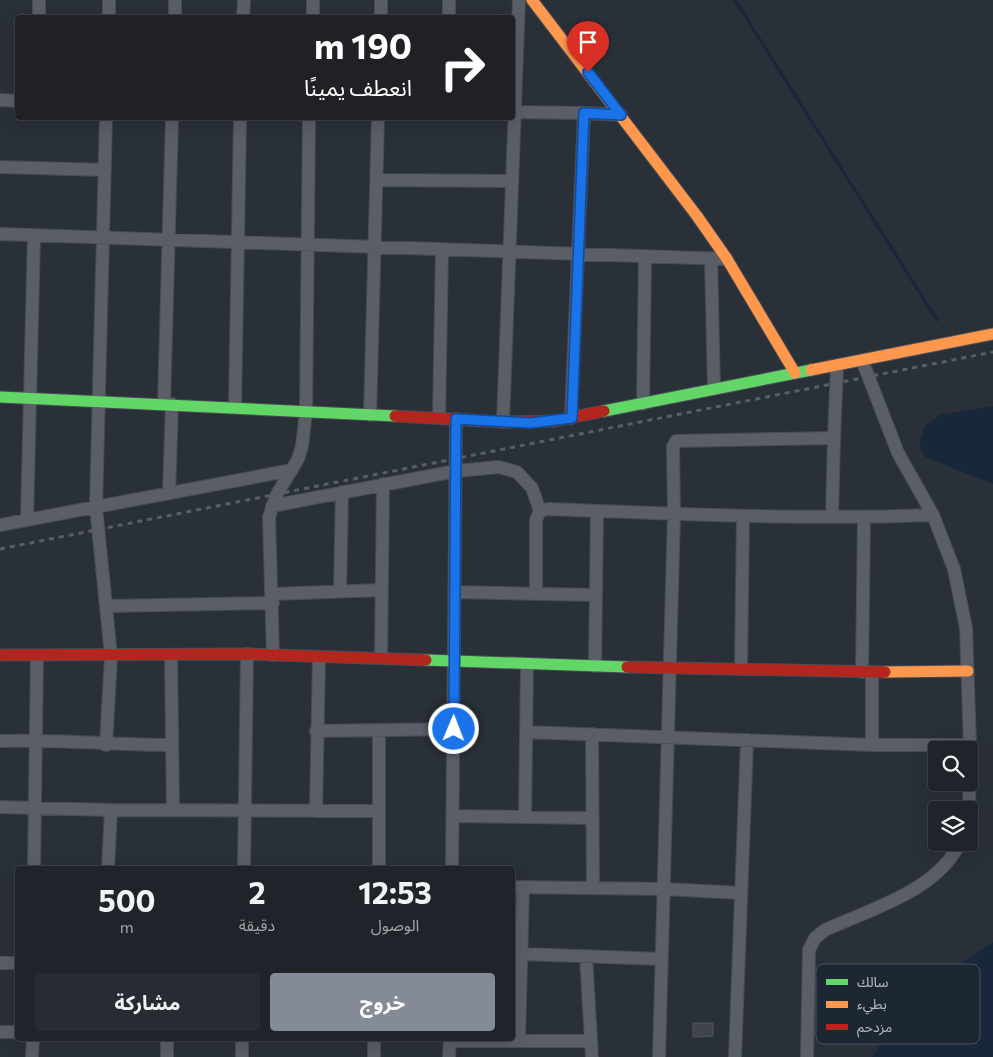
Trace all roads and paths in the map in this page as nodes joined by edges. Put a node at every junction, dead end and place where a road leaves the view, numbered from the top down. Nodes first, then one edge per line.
1 (39, 0) edge
2 (109, 0) edge
3 (175, 0) edge
4 (244, 0) edge
5 (313, 0) edge
6 (382, 0) edge
7 (449, 0) edge
8 (519, 0) edge
9 (532, 0) edge
10 (39, 15) edge
11 (109, 15) edge
12 (175, 15) edge
13 (243, 15) edge
14 (312, 15) edge
15 (381, 15) edge
16 (449, 15) edge
17 (515, 75) edge
18 (0, 100) edge
19 (15, 101) edge
20 (515, 112) edge
21 (584, 113) junction
22 (621, 115) junction
23 (106, 120) edge
24 (172, 120) edge
25 (240, 120) edge
26 (309, 120) edge
27 (378, 120) edge
28 (513, 120) edge
29 (0, 168) edge
30 (105, 170) junction
31 (377, 180) junction
32 (512, 181) junction
33 (0, 234) edge
34 (34, 235) junction
35 (102, 237) junction
36 (169, 240) junction
37 (238, 242) junction
38 (307, 245) junction
39 (376, 248) junction
40 (442, 250) junction
41 (511, 252) junction
42 (578, 253) junction
43 (645, 256) junction
44 (711, 258) junction
45 (727, 259) junction
46 (993, 334) edge
47 (862, 360) junction
48 (836, 365) junction
49 (795, 373) junction
50 (714, 390) junction
51 (0, 397) edge
52 (30, 398) junction
53 (98, 400) junction
54 (168, 404) junction
55 (643, 404) junction
56 (235, 408) junction
57 (306, 412) junction
58 (370, 415) junction
59 (439, 418) junction
60 (572, 418) junction
61 (456, 419) junction
62 (503, 422) junction
63 (834, 438) junction
64 (292, 470) junction
65 (456, 472) junction
66 (383, 484) junction
67 (342, 492) junction
68 (168, 493) junction
69 (272, 506) junction
70 (96, 507) junction
71 (540, 511) junction
72 (597, 511) junction
73 (674, 514) junction
74 (933, 515) junction
75 (743, 516) junction
76 (832, 517) junction
77 (864, 518) junction
78 (27, 520) junction
79 (0, 525) edge
80 (381, 590) junction
81 (340, 591) junction
82 (455, 592) junction
83 (536, 594) junction
84 (596, 595) junction
85 (273, 598) junction
86 (106, 606) junction
87 (246, 654) junction
88 (0, 655) edge
89 (274, 655) junction
90 (37, 656) junction
91 (111, 656) junction
92 (171, 656) junction
93 (319, 656) junction
94 (381, 658) junction
95 (455, 662) junction
96 (527, 664) junction
97 (595, 666) junction
98 (669, 667) junction
99 (741, 669) junction
100 (968, 671) junction
101 (867, 672) junction
102 (454, 729) junction
103 (379, 730) junction
104 (316, 731) junction
105 (526, 732) junction
106 (592, 734) junction
107 (668, 736) junction
108 (36, 740) junction
109 (747, 740) junction
110 (0, 741) edge
111 (970, 741) edge
112 (106, 745) junction
113 (172, 745) junction
114 (872, 745) junction
115 (928, 745) edge
116 (0, 807) edge
117 (35, 809) junction
118 (111, 810) junction
119 (173, 810) junction
120 (245, 810) junction
121 (316, 811) junction
122 (379, 811) junction
123 (453, 816) junction
124 (525, 816) junction
125 (593, 818) junction
126 (956, 851) edge
127 (34, 866) edge
128 (108, 866) edge
129 (244, 866) edge
130 (378, 866) edge
131 (452, 866) edge
132 (518, 887) edge
133 (593, 888) junction
134 (664, 889) junction
135 (741, 894) junction
136 (521, 954) junction
137 (586, 957) junction
138 (662, 959) junction
139 (0, 963) edge
140 (15, 963) edge
141 (0, 1032) edge
142 (15, 1032) edge
143 (515, 1039) edge
144 (519, 1039) junction
145 (33, 1041) edge
146 (167, 1041) edge
147 (242, 1041) edge
148 (374, 1041) edge
149 (450, 1041) edge
150 (591, 1041) junction
151 (32, 1057) edge
152 (167, 1057) edge
153 (242, 1057) edge
154 (374, 1057) edge
155 (449, 1057) edge
156 (592, 1057) edge
157 (659, 1057) edge
158 (736, 1057) edge
159 (807, 1057) edge

1 - 10 street
2 - 11 street
3 - 12 street
4 - 13 street
5 - 14 street
6 - 15 street
7 - 16 street
8 - 17 street
9 - 22 street
18 - 19 street
20 - 21 street
21 - 22 street
21 - 42 street
22 - 45 street
23 - 30 street
24 - 36 street
25 - 37 street
26 - 38 street
27 - 31 street
28 - 32 street
29 - 30 street
30 - 35 street
31 - 32 street
31 - 39 street
32 - 41 street
33 - 34 street
34 - 35 street
34 - 52 street
35 - 36 street
35 - 53 street
36 - 37 street
36 - 54 street
37 - 38 street
37 - 56 street
38 - 39 street
38 - 57 street
39 - 40 street
39 - 58 street
40 - 41 street
40 - 59 street
41 - 42 street
41 - 62 street
42 - 43 street
42 - 60 street
43 - 44 street
43 - 55 street
44 - 45 street
44 - 50 street
45 - 49 street
46 - 47 street
47 - 48 street
47 - 74 street
48 - 49 street
48 - 63 street
49 - 50 street
50 - 55 street
51 - 52 street
52 - 53 street
52 - 78 street
53 - 54 street
53 - 70 street
54 - 56 street
54 - 68 street
55 - 60 street
56 - 57 street
57 - 58 street
57 - 64 street
58 - 59 street
59 - 61 street
60 - 62 street
61 - 62 street
61 - 65 street
63 - 73 street
63 - 76 street
64 - 68 street
64 - 69 street
65 - 66 street
65 - 71 street
65 - 82 street
66 - 67 street
66 - 80 street
67 - 69 street
67 - 81 street
68 - 70 street
69 - 85 street
70 - 78 street
70 - 86 street
71 - 72 street
71 - 83 street
72 - 73 street
72 - 84 street
73 - 75 street
73 - 98 street
74 - 77 street
74 - 100 street
75 - 76 street
75 - 99 street
76 - 77 street
77 - 101 street
78 - 79 street
80 - 81 street
80 - 94 street
81 - 85 street
82 - 83 street
82 - 95 street
83 - 84 street
84 - 97 street
85 - 86 street
85 - 89 street
86 - 91 street
87 - 89 street
87 - 92 street
87 - 120 street
88 - 90 street
89 - 93 street
90 - 91 street
90 - 108 street
91 - 92 street
91 - 112 street
92 - 113 street
93 - 94 street
93 - 104 street
94 - 95 street
95 - 96 street
95 - 102 street
96 - 97 street
96 - 105 street
97 - 98 street
98 - 99 street
98 - 107 street
99 - 101 street
100 - 101 street
100 - 111 street
101 - 114 street
102 - 103 street
102 - 123 street
103 - 104 street
103 - 122 street
104 - 121 street
105 - 106 street
105 - 124 street
106 - 107 street
106 - 125 street
107 - 109 street
107 - 134 street
108 - 110 street
108 - 112 street
108 - 117 street
109 - 114 street
109 - 135 street
112 - 113 street
113 - 119 street
114 - 115 street
116 - 117 street
117 - 118 street
117 - 127 street
118 - 119 street
118 - 128 street
119 - 120 street
120 - 121 street
120 - 129 street
121 - 122 street
122 - 130 street
123 - 124 street
123 - 131 street
124 - 125 street
125 - 133 street
126 - 159 street
132 - 133 street
132 - 136 street
133 - 134 street
134 - 135 street
134 - 138 street
135 - 158 street
136 - 137 street
136 - 144 street
137 - 138 street
137 - 150 street
138 - 157 street
139 - 140 street
141 - 142 street
143 - 144 street
144 - 150 street
145 - 151 street
146 - 152 street
147 - 153 street
148 - 154 street
149 - 155 street
150 - 156 street

